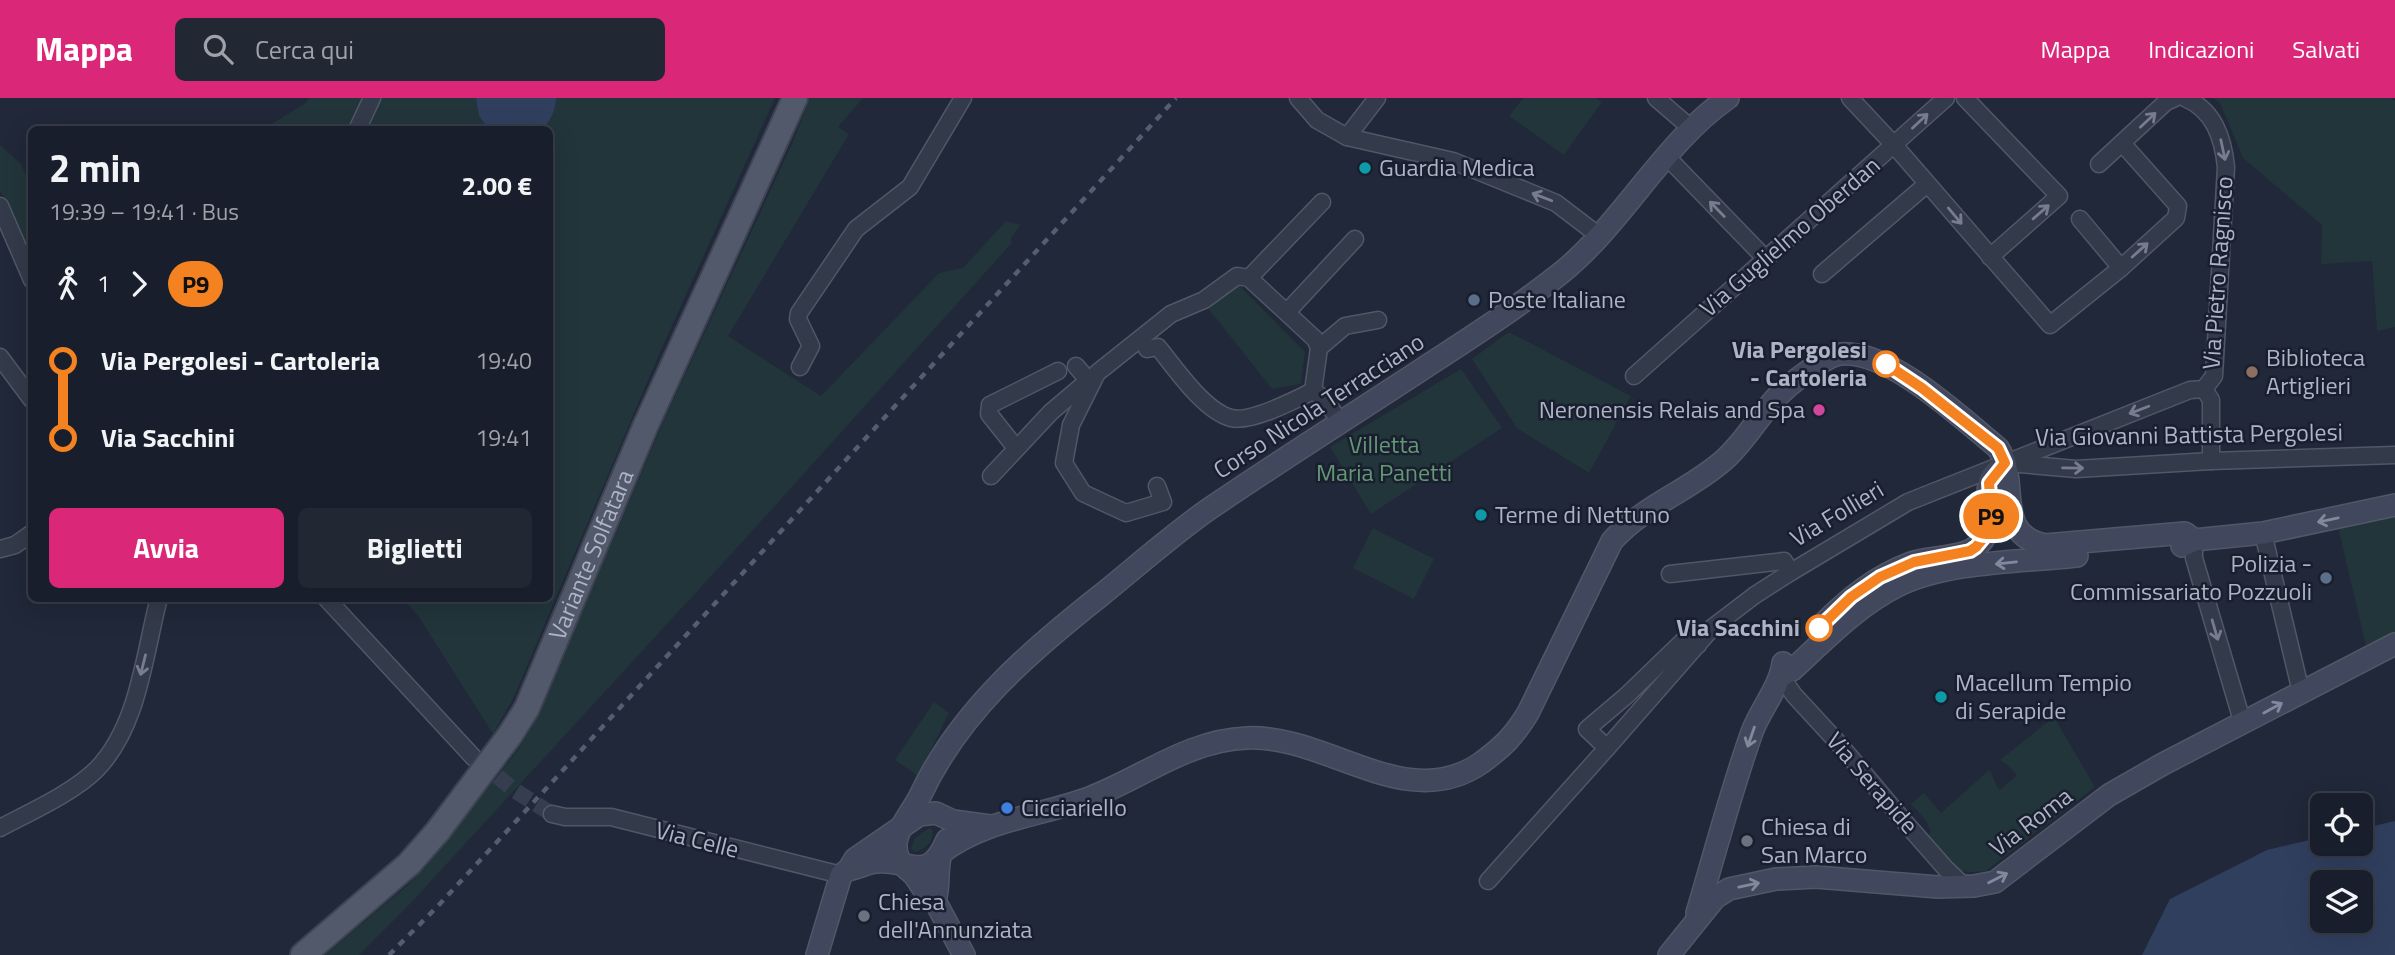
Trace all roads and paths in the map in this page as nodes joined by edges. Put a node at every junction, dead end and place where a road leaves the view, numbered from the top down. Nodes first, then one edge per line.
1 (372, 98) edge
2 (795, 98) edge
3 (963, 98) edge
4 (1298, 98) edge
5 (1377, 98) edge
6 (1656, 98) edge
7 (1728, 98) edge
8 (1850, 98) edge
9 (1946, 98) edge
10 (1965, 98) edge
11 (2175, 98) edge
12 (2185, 98) edge
13 (359, 126) edge
14 (1692, 129) junction
15 (1348, 137) junction
16 (2122, 143) junction
17 (1894, 145) junction
18 (1667, 157) junction
19 (2099, 164) dead end
20 (1927, 184) junction
21 (1322, 202) dead end
22 (0, 206) edge
23 (2080, 219) dead end
24 (1598, 235) junction
25 (1355, 239) dead end
26 (1990, 257) junction
27 (1765, 258) junction
28 (2121, 268) junction
29 (28, 270) edge
30 (1822, 274) dead end
31 (1250, 278) junction
32 (1287, 312) junction
33 (1378, 320) dead end
34 (1319, 348) junction
35 (1147, 349) dead end
36 (0, 358) edge
37 (1076, 366) dead end
38 (800, 367) dead end
39 (1058, 371) dead end
40 (1634, 376) dead end
41 (1092, 377) junction
42 (2204, 388) junction
43 (1317, 394) junction
44 (28, 395) edge
45 (1341, 422) junction
46 (1016, 448) junction
47 (2395, 455) edge
48 (2211, 461) junction
49 (991, 475) dead end
50 (2000, 476) junction
51 (1157, 486) dead end
52 (2395, 505) edge
53 (2263, 533) junction
54 (28, 536) edge
55 (2194, 540) junction
56 (0, 549) edge
57 (1791, 572) junction
58 (1670, 574) dead end
59 (158, 602) edge
60 (330, 602) edge
61 (2395, 644) edge
62 (1698, 645) junction
63 (1645, 675) junction
64 (1782, 676) junction
65 (1659, 688) junction
66 (2301, 692) junction
67 (1626, 696) junction
68 (1643, 708) junction
69 (2243, 724) junction
70 (1607, 748) junction
71 (474, 758) tunnel mouth
72 (940, 758) junction
73 (552, 814) tunnel mouth
74 (944, 816) junction
75 (903, 825) junction
76 (990, 826) junction
77 (0, 828) edge
78 (941, 853) junction
79 (901, 864) junction
80 (845, 872) junction
81 (1488, 881) dead end
82 (1965, 887) junction
83 (935, 901) junction
84 (1694, 922) junction
85 (303, 955) edge
86 (817, 955) edge
87 (964, 955) edge
88 (1669, 955) edge

1 - 13 street
2 - 85 main road, Variante Solfatara, bridge
3 - 38 street
4 - 15 street
5 - 15 street
6 - 14 street
7 - 14 street, Corso Nicola Terracciano
8 - 17 street
17 -> 9 street, Via Guglielmo Oberdan
26 -> 10 street
16 -> 11 street
12 -> 42 street, Via Pietro Ragnisco
14 - 18 street, Corso Nicola Terracciano
24 -> 15 street
16 - 19 street
28 -> 16 street
17 - 20 street
17 - 27 street, Via Guglielmo Oberdan
18 - 24 street, Corso Nicola Terracciano
27 -> 18 street
20 -> 26 street
20 - 30 street
21 - 31 street
22 - 29 street
23 - 28 street
24 - 45 street, Corso Nicola Terracciano
25 - 32 street
26 - 28 street
27 - 40 street, Via Guglielmo Oberdan
31 - 32 street
31 - 41 street
32 - 34 street
33 - 34 street
34 - 43 street
35 - 43 street
36 - 44 street
37 - 41 street
39 - 46 street
41 - 46 street
41 - 51 street
42 - 48 street, Via Pietro Ragnisco
42 -> 50 street, Via Follieri
43 - 45 street
45 - 72 street, Corso Nicola Terracciano
46 - 49 street
47 - 48 street, Via Giovanni Battista Pergolesi
50 -> 48 street, Via Giovanni Battista Pergolesi
50 - 55 street
50 - 57 street, Via Follieri
50 - 64 street
50 - 76 street, Via Giovanni Battista Pergolesi
52 -> 53 street
53 - 55 street
53 - 66 street
54 - 56 street
55 -> 64 street
55 -> 69 street
57 - 58 street
57 - 62 street, Via Follieri
59 -> 77 street
60 - 71 street
61 - 66 street, Via Roma
62 - 63 street
62 - 65 street, Via Follieri
63 - 65 street
63 - 67 street
64 - 82 street, Via Serapide
64 -> 84 street
65 - 68 street, Via Follieri
69 -> 66 street, Via Roma
67 - 68 street
67 - 70 street
68 - 70 street, Via Follieri
82 -> 69 street, Via Roma
70 - 81 street, Via Follieri
72 - 74 street
72 - 75 street, Corso Nicola Terracciano
73 - 80 street, Via Celle
74 - 75 street
74 - 76 street, Via Giovanni Battista Pergolesi
74 - 78 street
75 - 79 street
75 - 80 street
76 - 78 street, Via Giovanni Battista Pergolesi
78 - 79 street
78 - 83 street
79 - 80 street
79 - 83 street
80 - 86 street
84 -> 82 street, Via Roma
83 - 87 street
84 - 88 street

